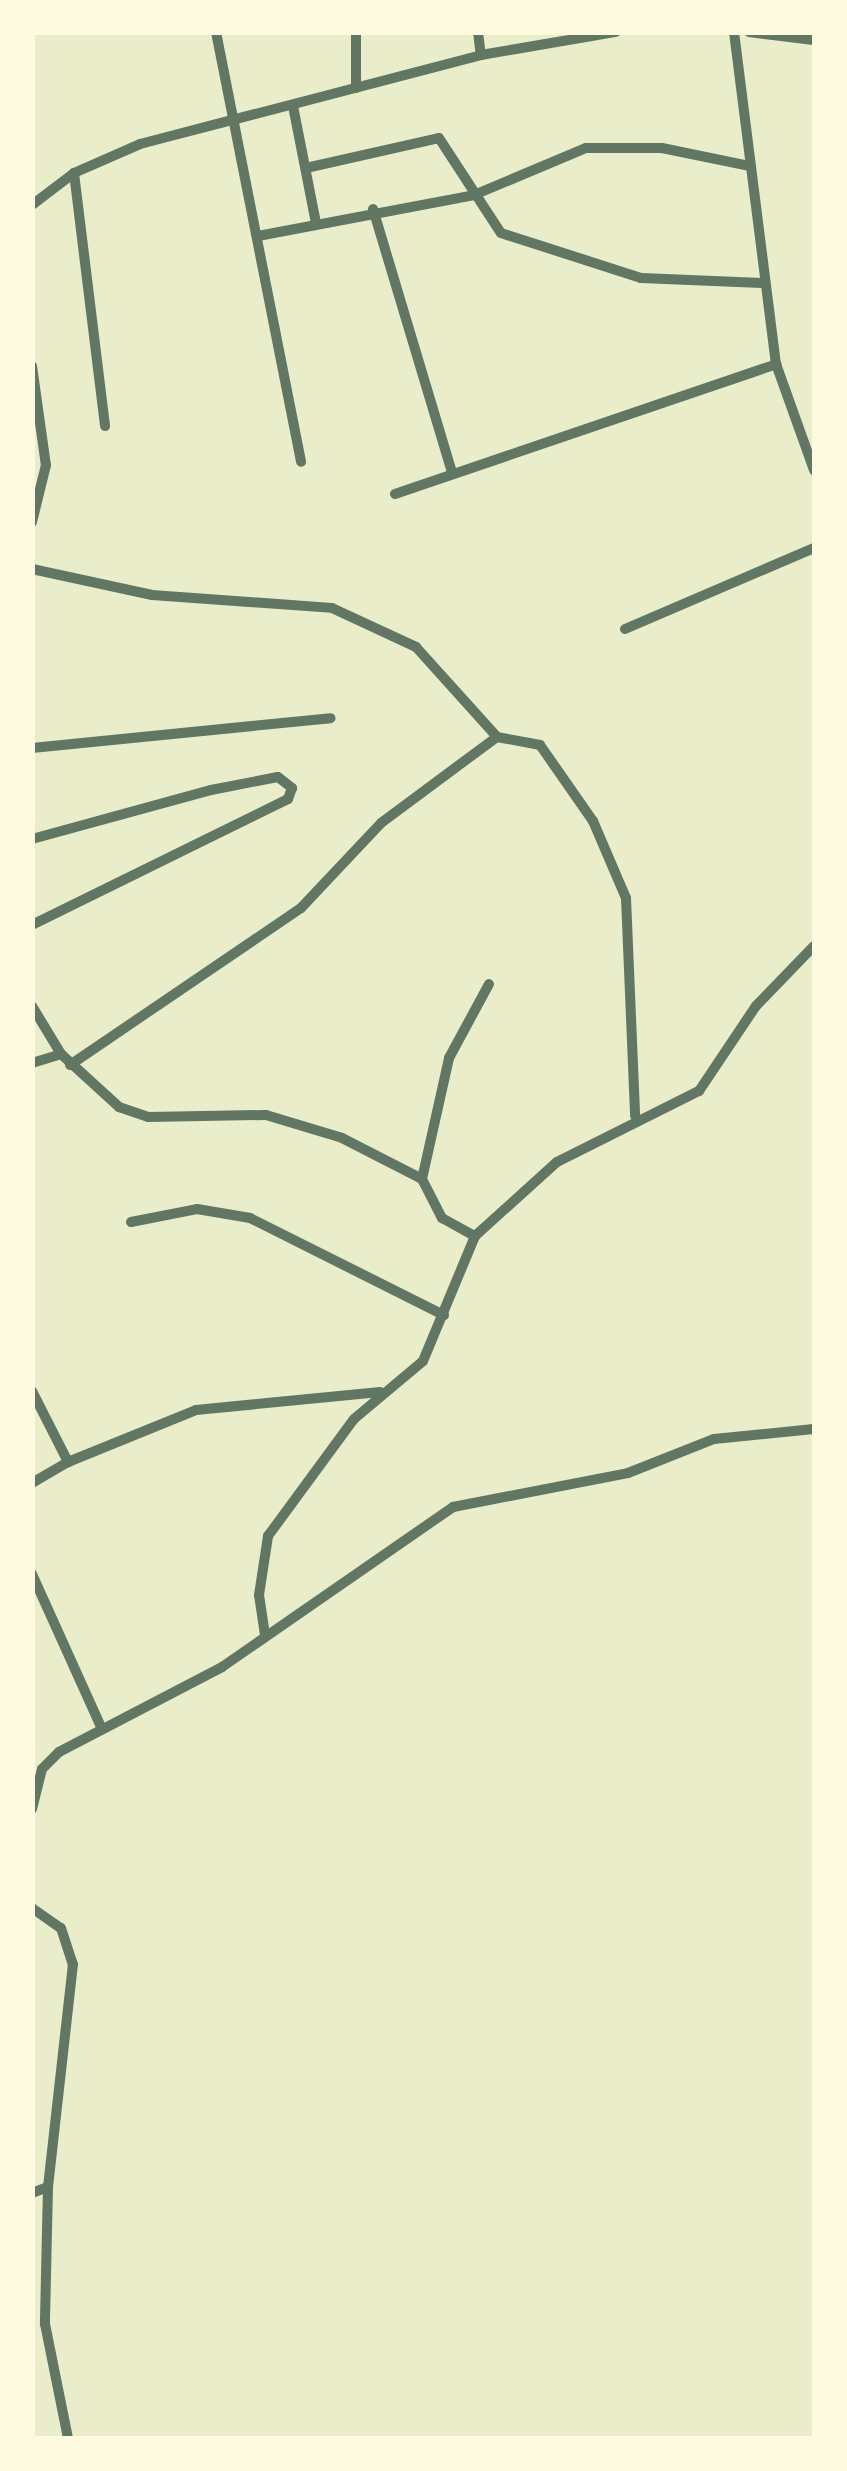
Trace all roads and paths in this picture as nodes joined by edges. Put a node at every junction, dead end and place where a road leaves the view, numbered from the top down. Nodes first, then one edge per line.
1 (216, 32) edge
2 (356, 32) edge
3 (478, 32) edge
4 (616, 32) edge
5 (734, 32) edge
6 (749, 32) edge
7 (592, 34) edge
8 (772, 34) edge
9 (814, 40) edge
10 (481, 55) junction
11 (356, 88) junction
12 (293, 106) junction
13 (233, 122) junction
14 (750, 166) junction
15 (306, 168) junction
16 (74, 173) junction
17 (474, 195) junction
18 (32, 205) edge
19 (374, 210) junction
20 (316, 222) junction
21 (258, 236) junction
22 (762, 283) junction
23 (776, 364) junction
24 (32, 366) edge
25 (105, 426) dead end
26 (301, 462) dead end
27 (814, 470) edge
28 (452, 473) junction
29 (395, 494) dead end
30 (32, 522) edge
31 (814, 548) edge
32 (32, 569) edge
33 (624, 629) dead end
34 (330, 718) dead end
35 (497, 738) junction
36 (32, 748) edge
37 (32, 839) edge
38 (32, 925) edge
39 (814, 946) edge
40 (489, 984) dead end
41 (32, 1006) edge
42 (61, 1054) junction
43 (32, 1062) edge
44 (70, 1064) junction
45 (636, 1116) junction
46 (422, 1179) junction
47 (132, 1222) dead end
48 (474, 1236) junction
49 (444, 1315) junction
50 (32, 1391) edge
51 (380, 1392) junction
52 (814, 1429) edge
53 (68, 1462) junction
54 (32, 1483) edge
55 (32, 1574) edge
56 (264, 1635) junction
57 (102, 1729) junction
58 (32, 1808) edge
59 (32, 1908) edge
60 (48, 2187) junction
61 (32, 2193) edge
62 (68, 2438) edge

1 - 13 street
2 - 11 street
3 - 10 street
4 - 7 street
5 - 14 street
6 - 8 street
7 - 10 street
8 - 9 street
10 - 11 street
11 - 12 street
12 - 13 street
12 - 15 street
13 - 16 street
13 - 21 street
14 - 17 street
14 - 22 street
15 - 17 street
15 - 20 street
16 - 18 street
16 - 25 street
17 - 19 street
17 - 22 street
19 - 20 street
19 - 28 street
20 - 21 street
21 - 26 street
22 - 23 street
23 - 27 street
23 - 28 street
24 - 30 street
28 - 29 street
31 - 33 street
32 - 35 street
34 - 36 street
35 - 44 street
35 - 45 street
37 - 38 street
39 - 45 street
40 - 46 street
41 - 42 street
42 - 43 street
42 - 44 street
44 - 46 street
45 - 48 street
46 - 48 street
47 - 49 street
48 - 49 street
49 - 51 street
50 - 53 street
51 - 53 street
51 - 56 street
52 - 56 street
53 - 54 street
55 - 57 street
56 - 57 street
57 - 58 street
59 - 60 street
60 - 61 street
60 - 62 street

